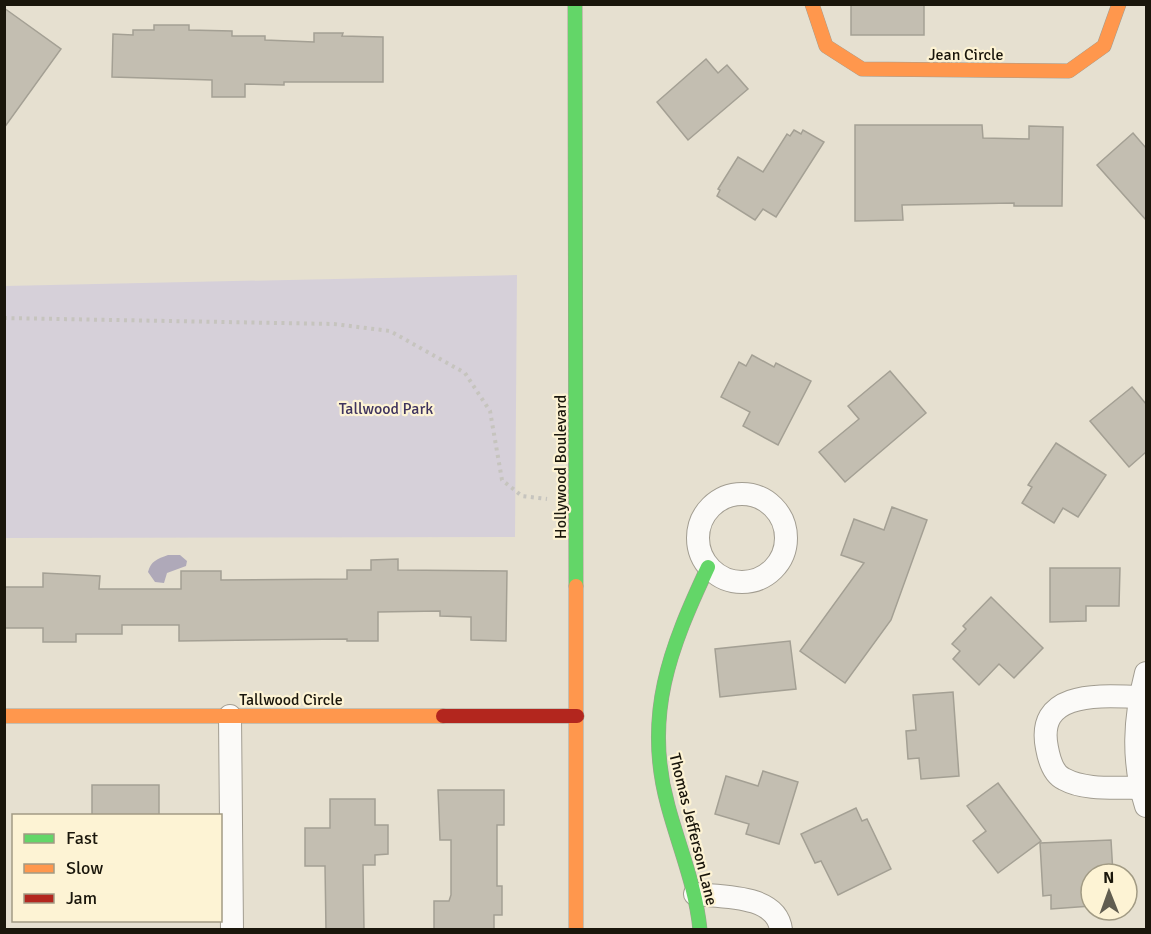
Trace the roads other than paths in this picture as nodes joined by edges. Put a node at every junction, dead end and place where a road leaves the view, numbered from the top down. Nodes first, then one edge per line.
1 (575, 4) edge
2 (812, 4) edge
3 (1119, 4) edge
4 (708, 567) dead end
5 (1146, 673) edge
6 (1140, 697) junction
7 (4, 716) edge
8 (230, 716) junction
9 (577, 716) junction
10 (1144, 797) edge
11 (695, 894) junction
12 (232, 930) edge
13 (576, 930) edge
14 (700, 930) edge
15 (781, 930) edge

1 - 9 street, Hollywood Boulevard
2 - 3 street, Jean Circle
4 - 11 street, Thomas Jefferson Lane
5 - 6 street
6 - 10 street
6 - 10 street
7 - 8 street, Tallwood Circle
8 - 9 street, Tallwood Circle
8 - 12 street
9 - 13 street, Hollywood Boulevard
11 - 14 street, Thomas Jefferson Lane
11 - 15 street

